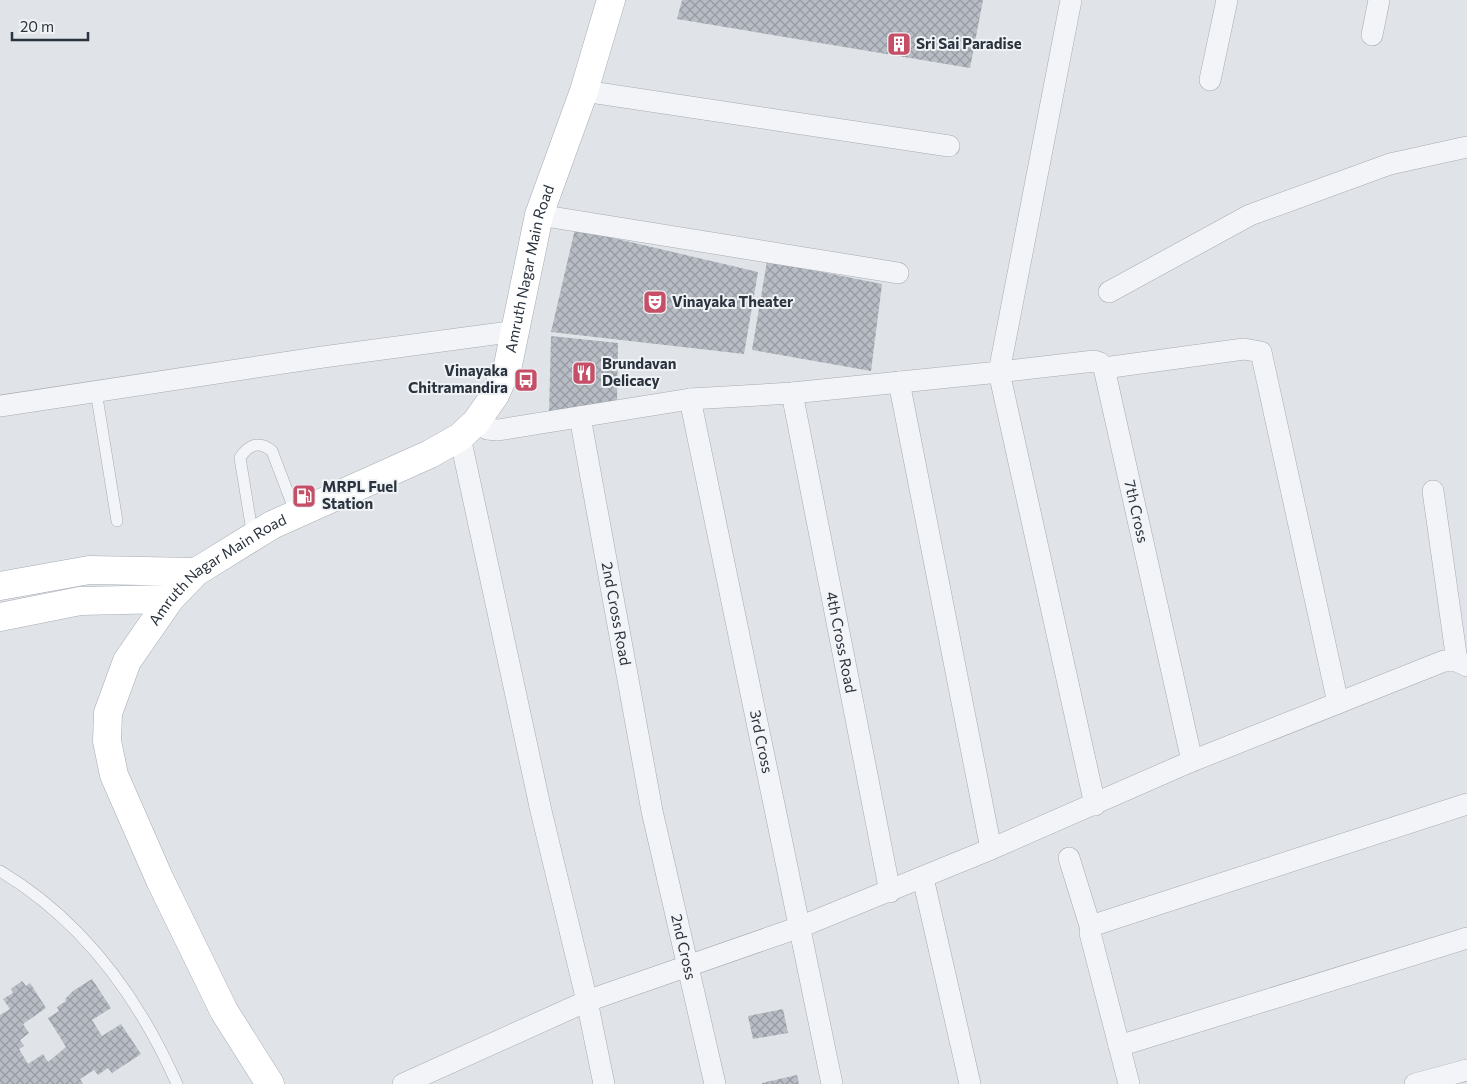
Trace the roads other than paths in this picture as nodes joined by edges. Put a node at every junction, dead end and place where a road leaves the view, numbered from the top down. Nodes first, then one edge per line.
1 (611, 0) edge
2 (1071, 0) edge
3 (1227, 0) edge
4 (1379, 0) edge
5 (1372, 35) dead end
6 (1210, 80) dead end
7 (584, 91) junction
8 (949, 146) dead end
9 (1467, 147) edge
10 (539, 215) junction
11 (898, 273) dead end
12 (1109, 292) dead end
13 (516, 331) junction
14 (1104, 368) junction
15 (999, 372) junction
16 (899, 382) junction
17 (96, 391) junction
18 (792, 393) junction
19 (690, 399) junction
20 (0, 406) edge
21 (580, 417) junction
22 (468, 430) junction
23 (1433, 491) dead end
24 (296, 514) junction
25 (117, 520) dead end
26 (253, 537) junction
27 (196, 572) junction
28 (0, 586) edge
29 (170, 599) junction
30 (0, 617) edge
31 (1462, 663) edge
32 (1338, 703) junction
33 (1192, 761) junction
34 (1467, 804) edge
35 (1095, 805) junction
36 (652, 811) joint
37 (991, 849) junction
38 (1069, 858) dead end
39 (0, 871) edge
40 (923, 878) junction
41 (890, 892) junction
42 (800, 927) junction
43 (1091, 928) junction
44 (1467, 938) edge
45 (689, 965) junction
46 (587, 1001) junction
47 (1119, 1046) junction
48 (1467, 1070) edge
49 (177, 1084) edge
50 (270, 1084) edge
51 (403, 1084) edge
52 (604, 1084) edge
53 (715, 1084) edge
54 (832, 1084) edge
55 (970, 1084) edge
56 (1129, 1084) edge
57 (1415, 1084) edge

1 - 7 main road, Amruth Nagar Main Road
2 - 15 street
3 - 6 street
4 - 5 street
7 - 8 street
7 - 10 main road, Amruth Nagar Main Road
9 - 12 street
10 - 11 street
10 - 13 main road, Amruth Nagar Main Road
13 - 17 street
13 - 22 main road, Amruth Nagar Main Road
14 - 15 street
14 - 32 street
14 - 33 street, 7th Cross
15 - 16 street
15 - 35 street
16 - 18 street
16 - 37 street
17 - 20 street
17 - 25 lane
18 - 19 street
18 - 41 street, 4th Cross Road
19 - 21 street
19 - 42 street, 3rd Cross
21 - 22 street
21 - 36 street, 2nd Cross Road
22 - 24 main road, Amruth Nagar Main Road
22 - 46 street
23 - 31 street
24 - 26 main road, Amruth Nagar Main Road
24 - 26 lane
26 - 27 main road, Amruth Nagar Main Road
27 - 28 main road
27 - 29 main road, Amruth Nagar Main Road
29 - 30 main road
29 - 50 main road, Amruth Nagar Main Road
31 - 32 street
32 - 33 street
33 - 35 street
34 - 43 street
35 - 37 street
36 - 45 street, 2nd Cross
37 - 40 street
38 - 43 street
39 - 49 lane
40 - 41 street
40 - 55 street
41 - 42 street
42 - 45 street
42 - 54 street, 3rd Cross
43 - 47 street
44 - 47 street
45 - 46 street
45 - 53 street, 2nd Cross
46 - 51 street
46 - 52 street
47 - 56 street
48 - 57 street

